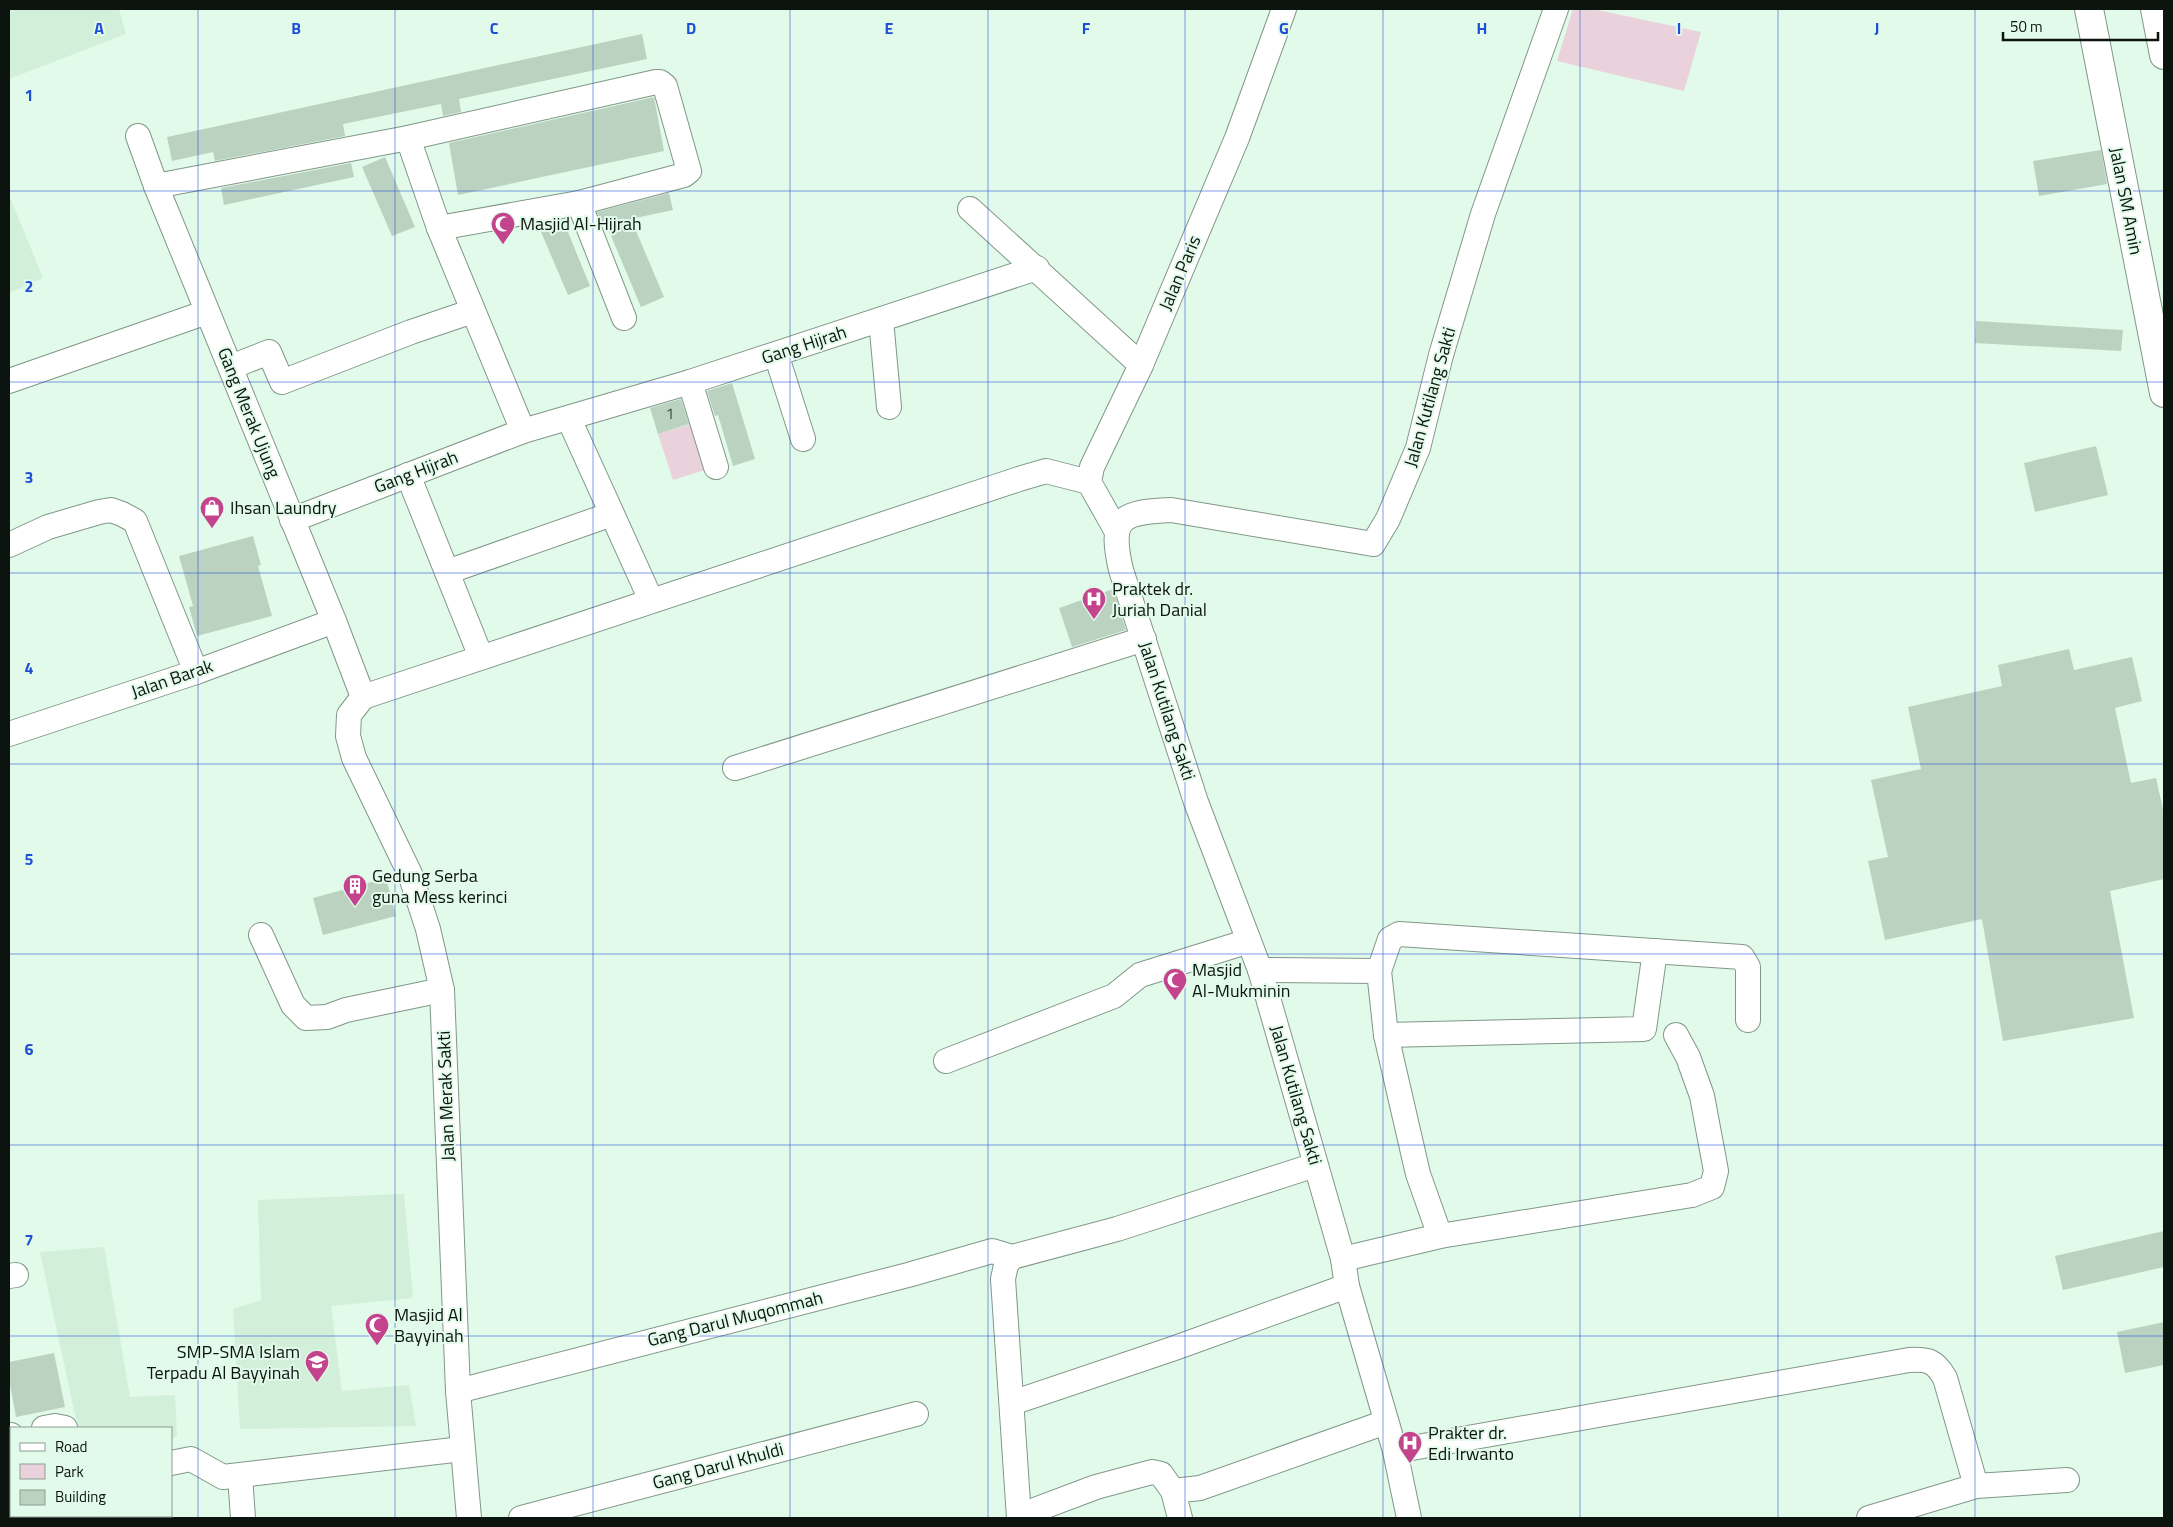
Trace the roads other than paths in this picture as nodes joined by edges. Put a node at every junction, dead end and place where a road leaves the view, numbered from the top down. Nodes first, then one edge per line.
1 (1284, 9) edge
2 (1556, 9) edge
3 (2088, 9) edge
4 (2155, 9) edge
5 (2164, 55) edge
6 (138, 136) dead end
7 (408, 138) junction
8 (156, 186) junction
9 (579, 203) junction
10 (970, 209) dead end
11 (439, 228) junction
12 (1037, 268) junction
13 (207, 312) junction
14 (473, 312) junction
15 (624, 318) dead end
16 (881, 320) junction
17 (776, 354) junction
18 (1141, 365) junction
19 (230, 367) junction
20 (9, 381) edge
21 (690, 382) junction
22 (2164, 393) edge
23 (889, 407) dead end
24 (570, 419) junction
25 (523, 431) junction
26 (803, 439) dead end
27 (716, 467) dead end
28 (408, 475) junction
29 (1088, 482) junction
30 (612, 514) junction
31 (292, 520) junction
32 (1116, 530) junction
33 (9, 545) edge
34 (447, 572) junction
35 (651, 600) junction
36 (334, 620) junction
37 (1144, 639) junction
38 (481, 657) junction
39 (196, 672) junction
40 (362, 697) junction
41 (9, 734) edge
42 (735, 768) dead end
43 (261, 935) dead end
44 (1250, 941) junction
45 (1655, 951) junction
46 (1260, 970) junction
47 (1379, 971) junction
48 (442, 990) junction
49 (1748, 1020) dead end
50 (1386, 1034) junction
51 (1676, 1035) dead end
52 (946, 1061) dead end
53 (1315, 1165) junction
54 (1440, 1236) junction
55 (1012, 1257) junction
56 (1343, 1258) junction
57 (1348, 1286) junction
58 (458, 1391) junction
59 (1012, 1403) junction
60 (916, 1414) dead end
61 (1386, 1422) junction
62 (462, 1449) junction
63 (1395, 1451) junction
64 (181, 1461) edge
65 (240, 1476) junction
66 (2067, 1480) dead end
67 (1976, 1486) junction
68 (1173, 1491) junction
69 (1019, 1517) edge
70 (243, 1518) edge
71 (469, 1518) edge
72 (521, 1518) edge
73 (1180, 1518) edge
74 (1409, 1518) edge
75 (1869, 1518) edge

1 - 18 street, Jalan Paris
2 - 32 street, Jalan Kutilang Sakti
3 - 22 main road, Jalan SM Amin
4 - 5 main road
6 - 8 street, Gang Merak Ujung
7 - 8 street
7 - 9 street
7 - 11 street
8 - 13 street, Gang Merak Ujung
9 - 11 street
9 - 15 street
10 - 12 street
11 - 14 street
12 - 16 street, Gang Hijrah
12 - 18 street
13 - 19 street, Gang Merak Ujung
13 - 20 street
14 - 19 street
14 - 25 street
16 - 17 street, Gang Hijrah
16 - 23 street
17 - 21 street, Gang Hijrah
17 - 26 street
18 - 29 street, Jalan Paris
19 - 31 street, Gang Merak Ujung
21 - 24 street, Gang Hijrah
21 - 27 street
24 - 25 street, Gang Hijrah
24 - 30 street
25 - 28 street, Gang Hijrah
28 - 31 street, Gang Hijrah
28 - 34 street
29 - 32 street
29 - 35 street
30 - 34 street
30 - 35 street
31 - 36 street, Gang Merak Ujung
32 - 37 street, Jalan Kutilang Sakti
33 - 39 street
34 - 38 street
35 - 38 street
36 - 39 street, Jalan Barak
36 - 40 street, Gang Merak Ujung
37 - 42 street
37 - 44 street, Jalan Kutilang Sakti
38 - 40 street
39 - 41 street, Jalan Barak
40 - 48 street, Jalan Merak Sakti
43 - 48 street
44 - 46 street, Jalan Kutilang Sakti
44 - 52 street
45 - 47 street
45 - 49 street
45 - 50 street
46 - 47 street
46 - 53 street, Jalan Kutilang Sakti
47 - 50 street
48 - 58 street, Jalan Merak Sakti
50 - 54 street
51 - 54 street
53 - 55 street
53 - 56 street, Jalan Kutilang Sakti
54 - 56 street
55 - 58 street, Gang Darul Muqommah
55 - 59 street
56 - 57 street, Jalan Kutilang Sakti
57 - 59 street
57 - 61 street, Jalan Kutilang Sakti
58 - 62 street, Jalan Merak Sakti
59 - 69 street
60 - 72 street, Gang Darul Khuldi
61 - 63 street, Jalan Kutilang Sakti
61 - 68 street
62 - 65 street
62 - 71 street, Jalan Merak Sakti
63 - 67 street
63 - 74 street, Jalan Kutilang Sakti
64 - 65 street
65 - 70 street
66 - 67 street
67 - 75 street
68 - 69 street
68 - 73 street

